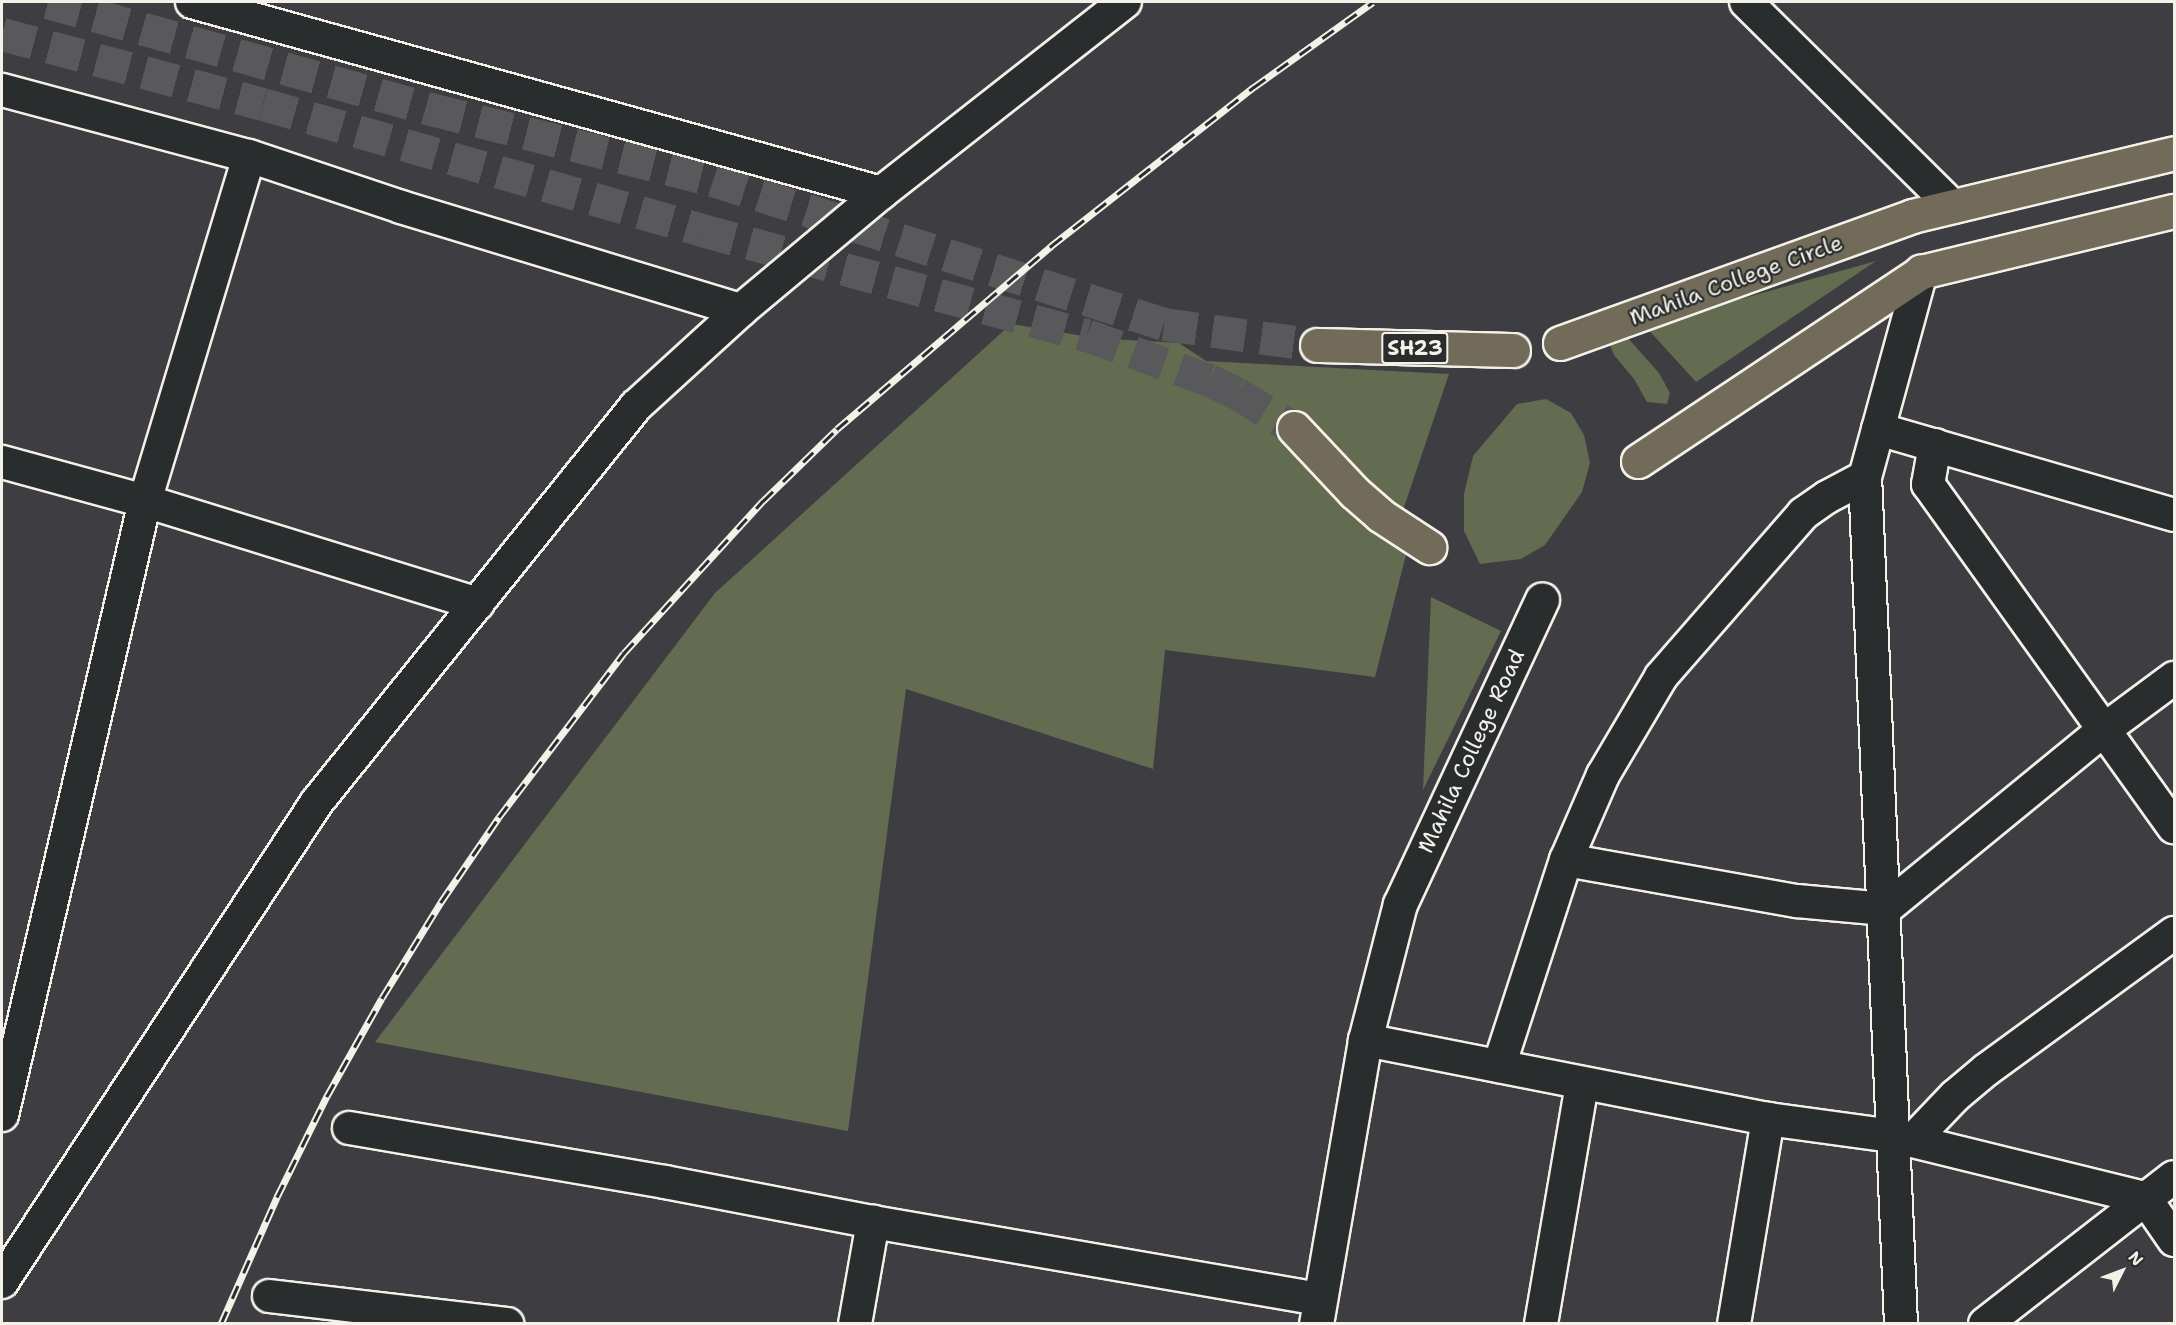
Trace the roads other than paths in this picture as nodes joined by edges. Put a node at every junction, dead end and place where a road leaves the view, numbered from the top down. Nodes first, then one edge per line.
1 (192, 2) edge
2 (1125, 2) edge
3 (1746, 2) edge
4 (2, 90) edge
5 (2175, 153) edge
6 (249, 156) junction
7 (881, 193) junction
8 (1953, 207) junction
9 (2175, 211) edge
10 (1921, 272) junction
11 (741, 310) junction
12 (1560, 343) dead end
13 (1317, 345) tunnel mouth
14 (1513, 350) dead end
15 (1294, 428) tunnel mouth
16 (1878, 429) junction
17 (1935, 446) junction
18 (1638, 461) dead end
19 (2, 462) edge
20 (1865, 477) junction
21 (145, 501) junction
22 (2175, 515) edge
23 (1429, 547) dead end
24 (1542, 599) dead end
25 (477, 604) junction
26 (2175, 678) edge
27 (2105, 729) junction
28 (2175, 827) edge
29 (1566, 860) junction
30 (1885, 909) junction
31 (2175, 933) edge
32 (1365, 1040) junction
33 (1499, 1066) junction
34 (1582, 1083) junction
35 (2, 1115) edge
36 (1768, 1119) junction
37 (349, 1128) dead end
38 (1902, 1139) junction
39 (2175, 1178) edge
40 (2145, 1198) junction
41 (873, 1222) junction
42 (2175, 1240) edge
43 (2, 1282) edge
44 (270, 1296) dead end
45 (1318, 1311) edge
46 (461, 1320) edge
47 (507, 1323) edge
48 (855, 1323) edge
49 (1541, 1323) edge
50 (1734, 1323) edge
51 (1901, 1323) edge
52 (1985, 1323) edge

1 - 7 street
2 - 7 street
3 - 8 street
4 - 6 street
5 - 8 main road, Mahila College Circle
6 - 11 street
6 - 21 street
7 - 11 street
8 - 12 main road, Mahila College Circle
9 - 10 main road
10 - 16 street
10 - 18 main road
11 - 25 street
13 - 14 main road, SH23
15 - 23 main road
16 - 17 street
16 - 20 street
17 - 22 street
17 - 27 street
19 - 21 street
20 - 29 street
20 - 30 street
21 - 25 street
21 - 35 street
24 - 32 main road, Mahila College Road
25 - 43 street
26 - 27 street
27 - 28 street
27 - 30 street
29 - 30 street
29 - 33 street
30 - 38 street
31 - 38 street
32 - 33 street
32 - 45 main road, Mahila College Road
33 - 34 street
34 - 36 street
34 - 49 street
36 - 38 street
36 - 50 street
37 - 41 street
38 - 40 street
38 - 51 street
39 - 40 street
40 - 42 street
40 - 52 street
41 - 45 street
41 - 48 street
44 - 46 street
46 - 47 street

